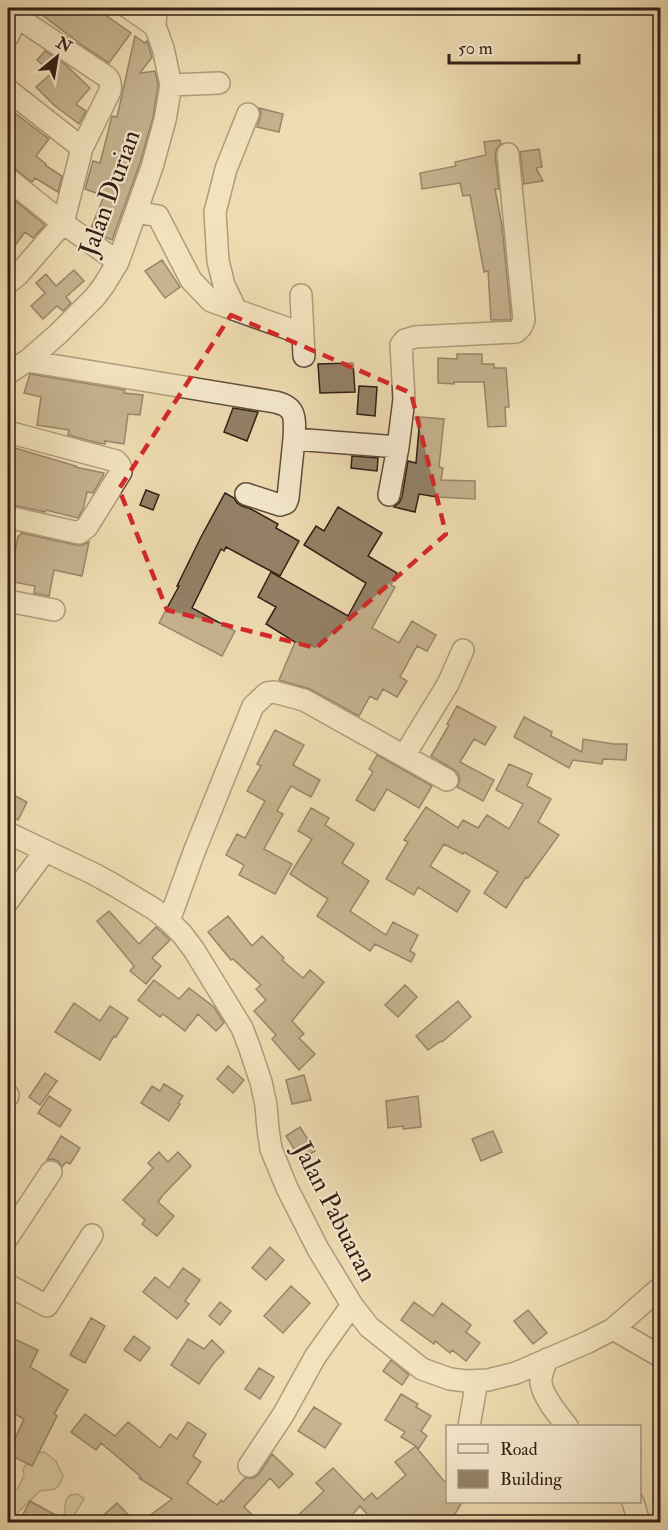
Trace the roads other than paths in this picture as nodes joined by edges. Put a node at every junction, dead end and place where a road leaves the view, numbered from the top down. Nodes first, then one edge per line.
1 (129, 8) edge
2 (155, 17) edge
3 (11, 21) edge
4 (219, 83) dead end
5 (171, 86) junction
6 (8, 90) edge
7 (248, 114) dead end
8 (82, 148) junction
9 (508, 154) dead end
10 (8, 179) edge
11 (137, 212) junction
12 (63, 224) junction
13 (118, 262) junction
14 (11, 275) edge
15 (301, 296) dead end
16 (236, 310) junction
17 (303, 334) junction
18 (304, 356) dead end
19 (27, 361) junction
20 (8, 373) edge
21 (8, 432) edge
22 (294, 439) junction
23 (398, 447) junction
24 (246, 494) dead end
25 (389, 495) dead end
26 (8, 517) edge
27 (8, 601) edge
28 (54, 610) dead end
29 (463, 650) dead end
30 (404, 756) junction
31 (447, 780) dead end
32 (8, 833) edge
33 (45, 851) junction
34 (8, 901) edge
35 (169, 921) junction
36 (51, 1172) dead end
37 (92, 1235) dead end
38 (8, 1237) edge
39 (8, 1285) edge
40 (660, 1288) edge
41 (352, 1305) junction
42 (613, 1329) junction
43 (660, 1356) edge
44 (547, 1359) junction
45 (477, 1381) junction
46 (469, 1425) edge
47 (566, 1425) edge
48 (249, 1466) dead end
49 (633, 1503) edge
50 (639, 1522) edge

1 - 2 street
2 - 5 street, Jalan Durian
3 - 8 street
4 - 5 street
5 - 11 street, Jalan Durian
6 - 8 street
7 - 16 street
8 - 12 street
9 - 23 street
10 - 12 street
11 - 13 street, Jalan Durian
11 - 16 street
12 - 13 street
12 - 14 street
13 - 19 street, Jalan Durian
15 - 17 street
16 - 17 street
17 - 18 street
19 - 20 street, Jalan Durian
19 - 22 street
21 - 26 street
22 - 23 street
22 - 24 street
23 - 25 street
27 - 28 street
29 - 30 street
30 - 31 street
30 - 35 street
32 - 33 street, Jalan Pabuaran
33 - 34 street
33 - 35 street, Jalan Pabuaran
35 - 41 street, Jalan Pabuaran
36 - 38 street
37 - 39 street
40 - 42 street, Jalan Pabuaran
41 - 45 street, Jalan Pabuaran
41 - 48 street
42 - 43 street
42 - 44 street, Jalan Pabuaran
44 - 45 street, Jalan Pabuaran
44 - 47 street
45 - 46 street
49 - 50 street

